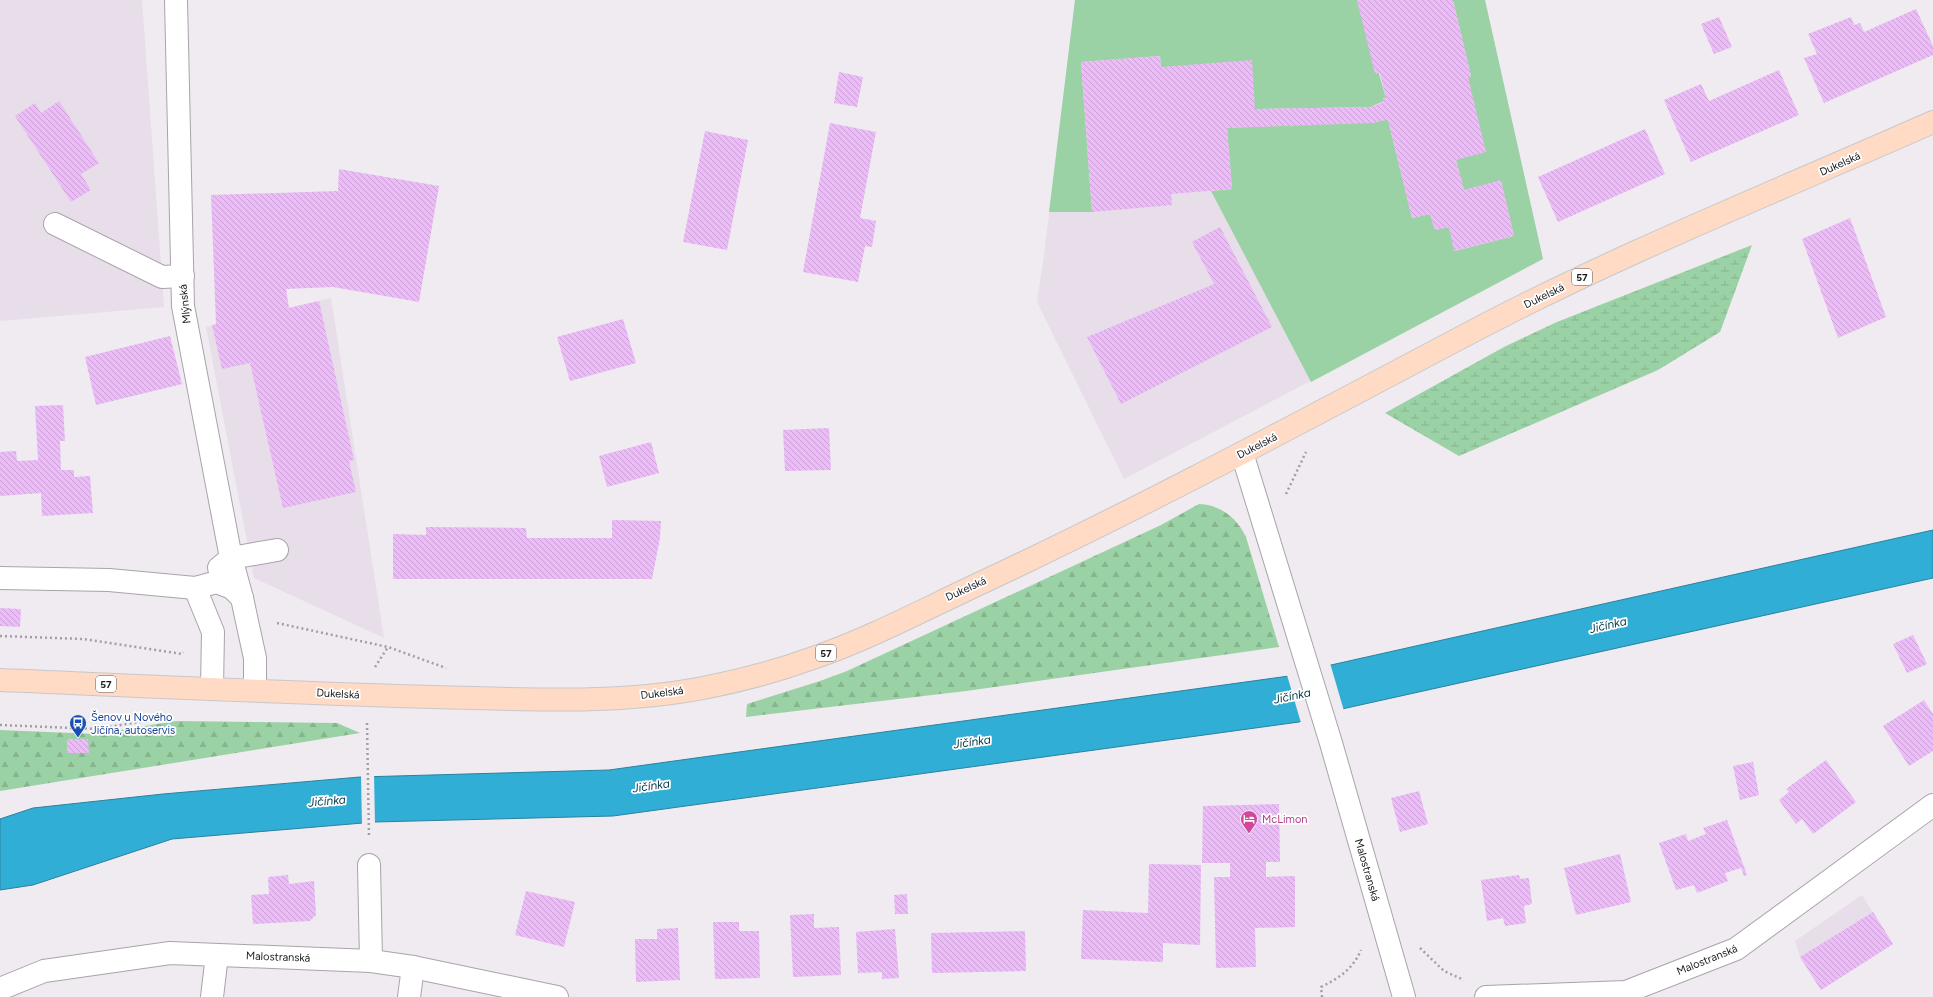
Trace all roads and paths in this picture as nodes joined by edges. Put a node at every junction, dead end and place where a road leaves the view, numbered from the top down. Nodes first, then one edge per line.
1 (176, 0) edge
2 (1933, 122) edge
3 (55, 224) dead end
4 (183, 276) junction
5 (1295, 427) junction
6 (1242, 453) junction
7 (1285, 498) dead end
8 (277, 550) dead end
9 (231, 558) junction
10 (0, 578) edge
11 (196, 588) junction
12 (242, 598) junction
13 (248, 626) junction
14 (214, 632) junction
15 (0, 636) edge
16 (450, 669) dead end
17 (0, 680) edge
18 (212, 688) junction
19 (255, 690) junction
20 (176, 716) dead end
21 (0, 725) edge
22 (367, 732) dead end
23 (1933, 806) edge
24 (369, 865) joint
25 (217, 955) junction
26 (370, 961) junction
27 (413, 967) junction
28 (0, 989) edge
29 (1625, 994) edge
30 (212, 997) edge
31 (410, 997) edge
32 (556, 997) edge
33 (1404, 997) edge
34 (1486, 997) edge

1 - 4 street, Mlýnská
2 - 5 main road, Dukelská / 57
3 - 4 street
4 - 9 street, Mlýnská
5 - 6 main road, Dukelská / 57
5 - 7 path
6 - 19 main road, Dukelská / 57
6 - 33 street, Malostranská
8 - 9 street
9 - 11 street
9 - 12 street, Mlýnská
10 - 11 street
11 - 12 street
11 - 14 street
12 - 13 street, Mlýnská
13 - 16 path
13 - 19 street, Mlýnská
14 - 15 path
14 - 18 street
17 - 18 main road, 57
18 - 19 main road, Dukelská / 57
20 - 21 path
22 - 24 path
23 - 29 street, Malostranská
24 - 26 street
25 - 26 street, Malostranská
25 - 28 street, Malostranská
25 - 30 street
26 - 27 street, Malostranská
27 - 31 street
27 - 32 street, Malostranská
29 - 34 street, Malostranská

